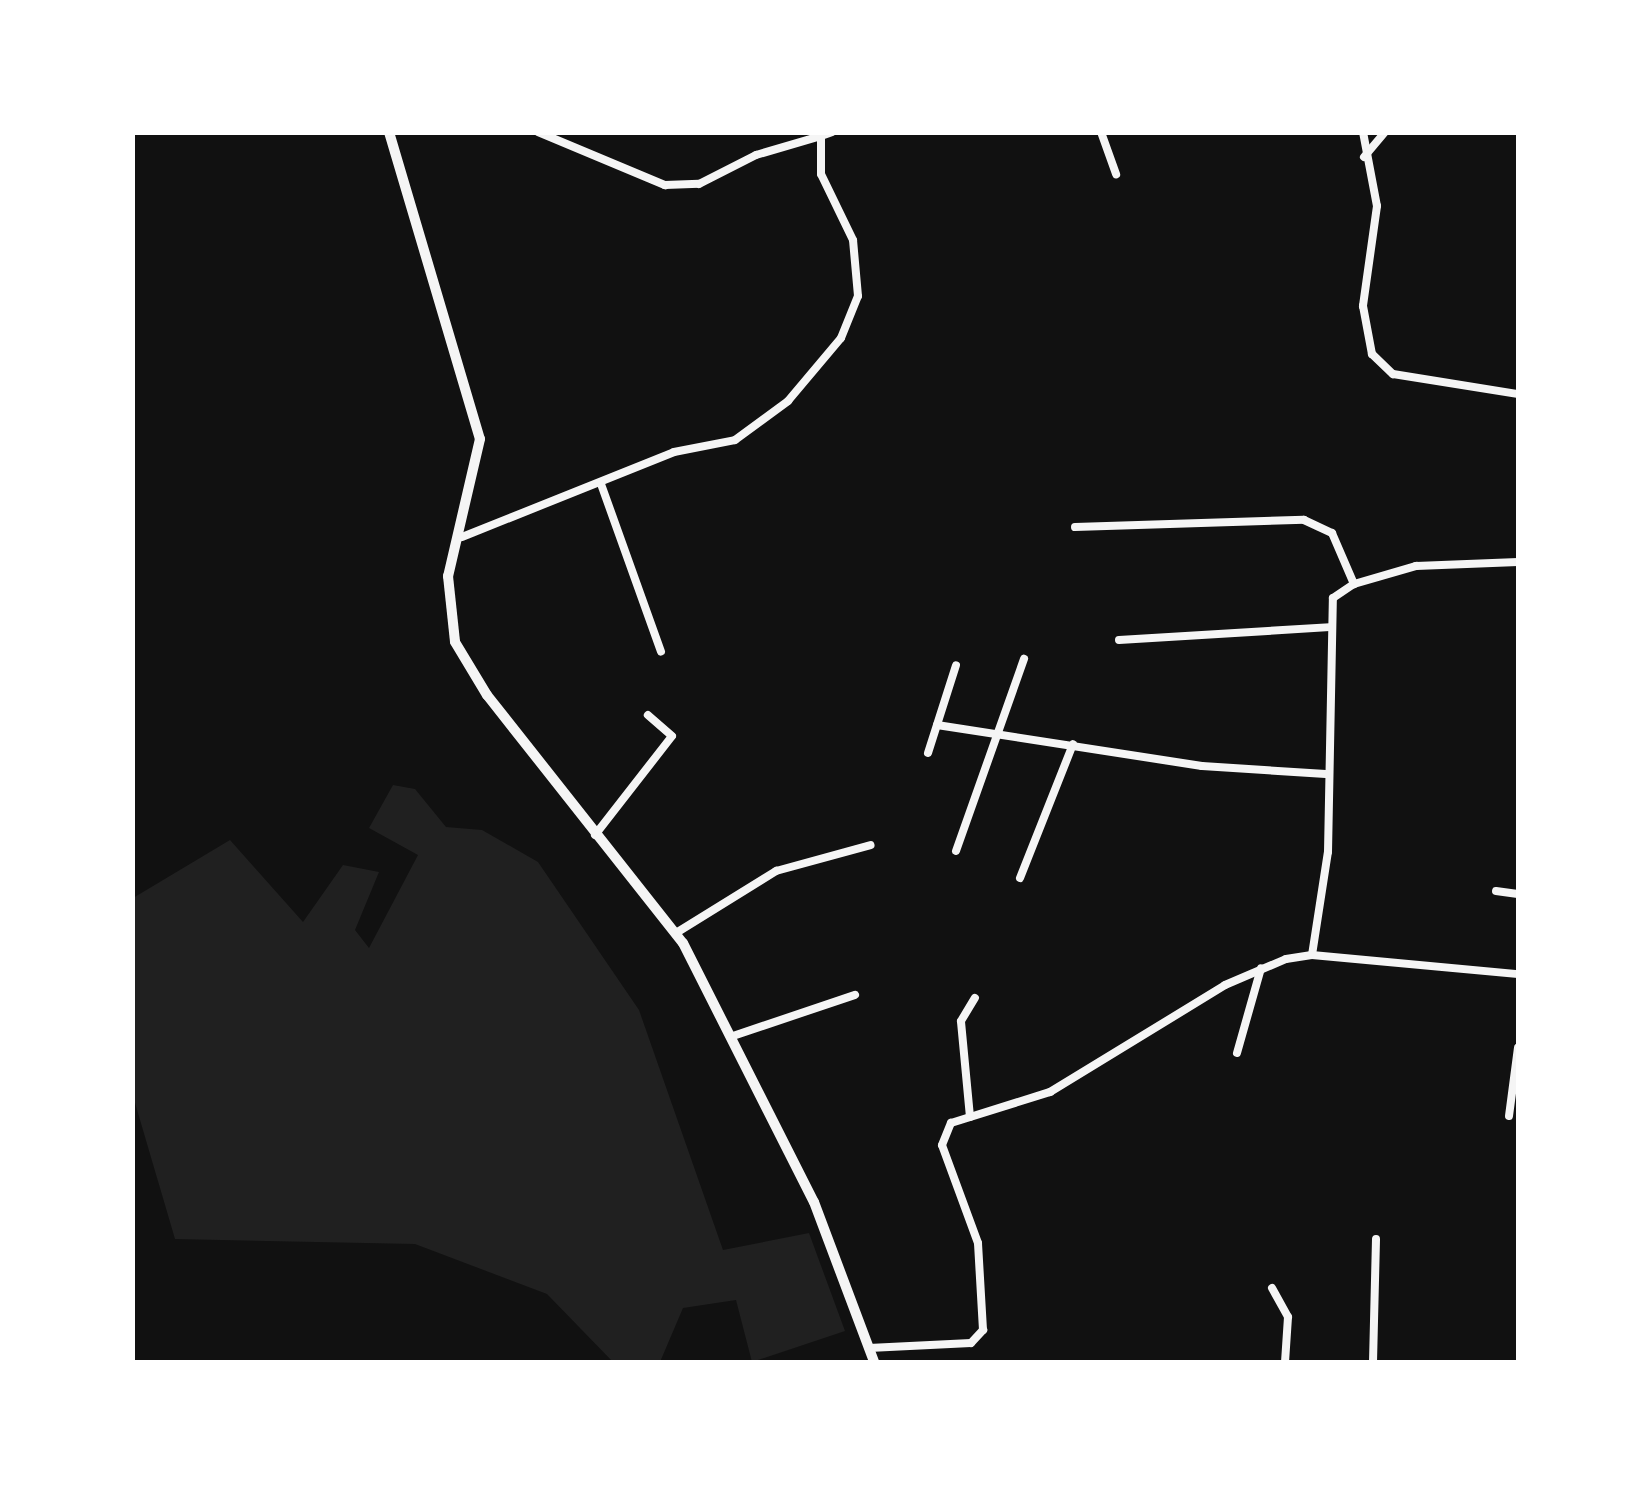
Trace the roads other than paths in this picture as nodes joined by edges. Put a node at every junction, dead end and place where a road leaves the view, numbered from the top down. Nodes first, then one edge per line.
1 (389, 132) edge
2 (538, 132) edge
3 (832, 132) edge
4 (1101, 132) edge
5 (1363, 132) edge
6 (1385, 132) edge
7 (821, 136) junction
8 (1364, 157) junction
9 (1116, 174) dead end
10 (1518, 394) edge
11 (601, 484) junction
12 (1075, 527) dead end
13 (462, 537) junction
14 (1518, 562) edge
15 (1354, 584) junction
16 (1330, 626) junction
17 (1119, 640) dead end
18 (661, 652) dead end
19 (1024, 659) dead end
20 (956, 665) dead end
21 (648, 715) dead end
22 (937, 725) junction
23 (1000, 732) junction
24 (1073, 744) junction
25 (928, 752) dead end
26 (1326, 774) junction
27 (595, 835) junction
28 (870, 845) dead end
29 (956, 851) dead end
30 (1020, 878) dead end
31 (1496, 891) dead end
32 (1518, 894) edge
33 (676, 933) junction
34 (1312, 955) junction
35 (1262, 968) junction
36 (1518, 974) edge
37 (854, 996) dead end
38 (975, 998) dead end
39 (730, 1037) junction
40 (1518, 1048) edge
41 (1236, 1052) dead end
42 (1509, 1116) dead end
43 (970, 1117) junction
44 (1376, 1238) dead end
45 (1272, 1288) dead end
46 (869, 1348) junction
47 (874, 1362) edge
48 (1286, 1362) edge
49 (1373, 1362) edge

1 - 13 street
2 - 7 street
3 - 7 street
4 - 9 street
5 - 8 street
6 - 8 street
7 - 11 street
8 - 10 street
11 - 13 street
11 - 18 street
12 - 15 street
13 - 27 street
14 - 15 street
15 - 16 street
16 - 17 street
16 - 26 street
19 - 23 street
20 - 22 street
21 - 27 street
22 - 23 street
22 - 25 street
23 - 24 street
23 - 29 street
24 - 26 street
24 - 30 street
26 - 34 street
27 - 33 street
28 - 33 street
31 - 32 street
33 - 39 street
34 - 35 street
34 - 36 street
35 - 41 street
35 - 43 street
37 - 39 street
38 - 43 street
39 - 46 street
40 - 42 street
43 - 46 street
44 - 49 street
45 - 48 street
46 - 47 street

